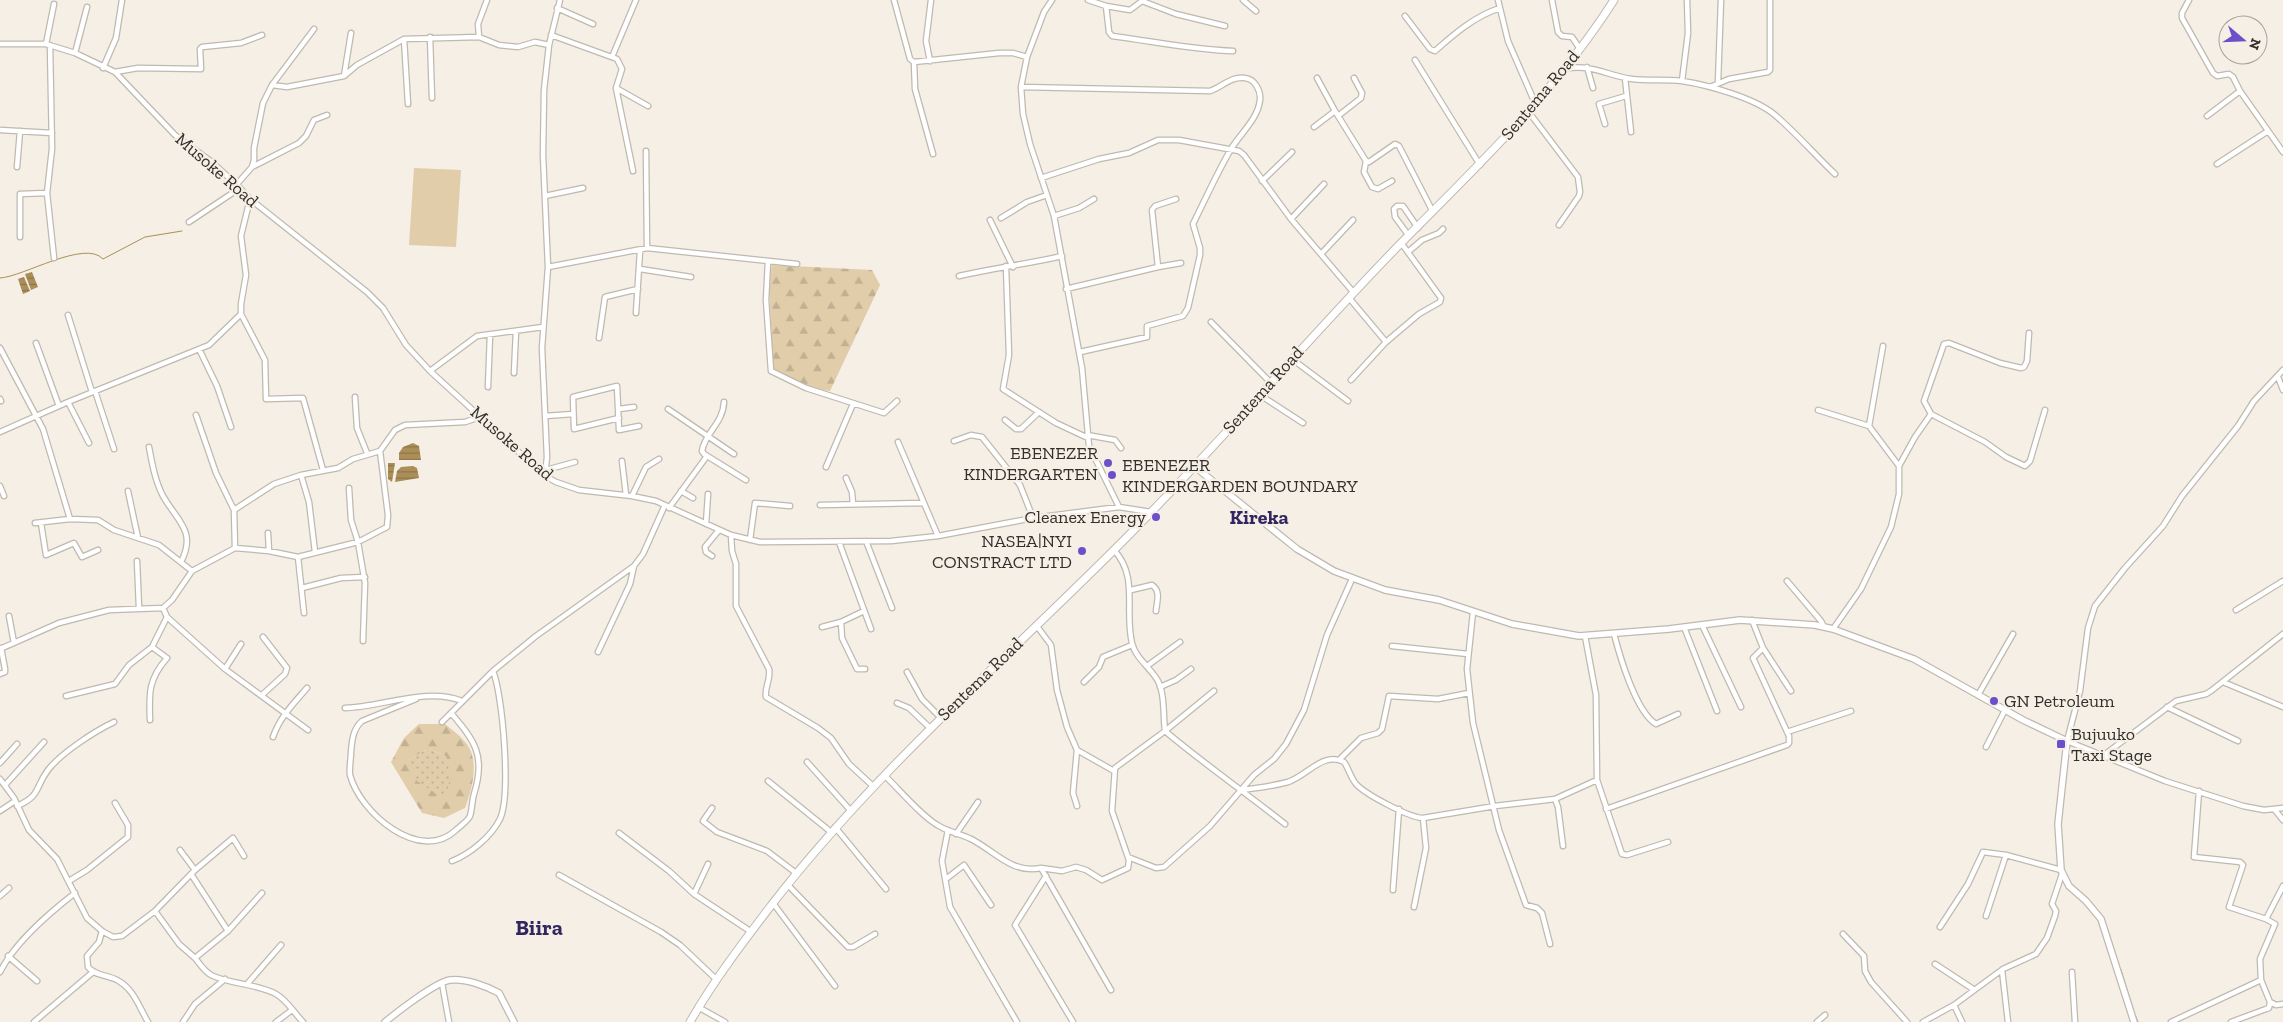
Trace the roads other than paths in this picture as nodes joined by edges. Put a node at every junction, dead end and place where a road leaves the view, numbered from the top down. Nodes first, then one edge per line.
1 (122, 0) edge
2 (487, 0) edge
3 (560, 0) edge
4 (636, 0) edge
5 (894, 0) edge
6 (931, 0) edge
7 (1052, 0) edge
8 (1088, 0) edge
9 (1243, 0) edge
10 (1498, 0) edge
11 (1552, 0) edge
12 (1614, 0) edge
13 (1687, 0) edge
14 (1721, 0) edge
15 (1770, 0) edge
16 (2189, 0) edge
17 (54, 4) dead end
18 (1106, 6) junction
19 (86, 7) dead end
20 (557, 8) junction
21 (1500, 8) junction
22 (1256, 11) dead end
23 (1405, 16) dead end
24 (594, 24) dead end
25 (1225, 26) dead end
26 (314, 29) dead end
27 (351, 33) dead end
28 (262, 35) dead end
29 (551, 35) junction
30 (430, 37) junction
31 (479, 37) junction
32 (404, 39) junction
33 (0, 44) edge
34 (48, 45) junction
35 (549, 45) junction
36 (1580, 49) junction
37 (1233, 51) dead end
38 (75, 53) junction
39 (612, 57) junction
40 (1027, 57) junction
41 (1415, 60) dead end
42 (914, 62) junction
43 (930, 62) junction
44 (1587, 67) junction
45 (103, 68) junction
46 (1564, 69) junction
47 (115, 72) junction
48 (344, 76) junction
49 (1317, 78) dead end
50 (1354, 78) dead end
51 (1625, 78) junction
52 (1682, 81) junction
53 (1718, 82) junction
54 (272, 85) junction
55 (1021, 87) junction
56 (1710, 87) junction
57 (616, 88) junction
58 (1593, 88) dead end
59 (2240, 90) junction
60 (1626, 96) junction
61 (432, 98) dead end
62 (1536, 103) junction
63 (408, 104) dead end
64 (648, 106) dead end
65 (1528, 112) junction
66 (1336, 114) junction
67 (327, 115) dead end
68 (2208, 116) dead end
69 (1604, 124) dead end
70 (1314, 127) dead end
71 (0, 130) edge
72 (20, 131) junction
73 (2268, 131) junction
74 (1631, 132) dead end
75 (52, 133) junction
76 (1231, 149) junction
77 (646, 151) dead end
78 (1292, 152) dead end
79 (2283, 152) edge
80 (933, 154) dead end
81 (1366, 161) junction
82 (2218, 164) dead end
83 (1480, 165) junction
84 (17, 167) dead end
85 (252, 168) junction
86 (633, 171) dead end
87 (1835, 174) dead end
88 (1041, 178) junction
89 (1262, 181) junction
90 (1392, 181) dead end
91 (1324, 184) dead end
92 (239, 186) junction
93 (583, 188) dead end
94 (47, 193) junction
95 (1047, 195) junction
96 (545, 196) junction
97 (1176, 198) dead end
98 (250, 199) junction
99 (1094, 199) dead end
100 (1433, 212) junction
101 (1054, 216) junction
102 (1000, 218) dead end
103 (1291, 219) junction
104 (990, 220) dead end
105 (1353, 220) dead end
106 (189, 222) dead end
107 (1559, 225) dead end
108 (1418, 228) junction
109 (1443, 229) dead end
110 (1409, 236) junction
111 (20, 237) dead end
112 (1402, 244) junction
113 (647, 248) junction
114 (640, 251) junction
115 (1408, 252) junction
116 (1321, 254) junction
117 (1062, 256) junction
118 (54, 258) dead end
119 (768, 262) junction
120 (1181, 263) dead end
121 (797, 264) dead end
122 (548, 266) junction
123 (1006, 266) junction
124 (1013, 267) junction
125 (1158, 267) junction
126 (640, 269) junction
127 (959, 276) dead end
128 (691, 277) dead end
129 (638, 289) junction
130 (1066, 289) junction
131 (1352, 296) junction
132 (636, 313) dead end
133 (241, 314) junction
134 (68, 315) dead end
135 (1211, 322) dead end
136 (543, 327) junction
137 (516, 331) junction
138 (2028, 333) dead end
139 (490, 334) junction
140 (599, 338) dead end
141 (1386, 342) junction
142 (36, 343) dead end
143 (1883, 346) dead end
144 (0, 348) edge
145 (199, 349) junction
146 (1080, 352) junction
147 (2, 356) edge
148 (1292, 359) junction
149 (2283, 370) edge
150 (430, 371) junction
151 (514, 373) dead end
152 (2278, 377) junction
153 (1351, 380) dead end
154 (1271, 383) junction
155 (488, 387) dead end
156 (2283, 390) edge
157 (94, 392) junction
158 (1260, 395) junction
159 (355, 397) dead end
160 (897, 401) dead end
161 (1348, 401) dead end
162 (68, 402) junction
163 (724, 402) dead end
164 (853, 404) junction
165 (59, 406) junction
166 (634, 407) dead end
167 (619, 409) junction
168 (668, 409) dead end
169 (1818, 410) dead end
170 (2045, 410) dead end
171 (1039, 412) junction
172 (573, 414) junction
173 (1931, 414) junction
174 (196, 415) dead end
175 (37, 416) junction
176 (545, 416) junction
177 (480, 417) junction
178 (619, 418) junction
179 (1005, 420) dead end
180 (1303, 423) dead end
181 (639, 426) dead end
182 (1869, 426) junction
183 (231, 427) dead end
184 (0, 432) edge
185 (709, 436) junction
186 (1087, 437) junction
187 (954, 441) dead end
188 (898, 442) dead end
189 (89, 444) dead end
190 (149, 447) dead end
191 (1121, 448) dead end
192 (114, 449) dead end
193 (380, 450) junction
194 (367, 453) junction
195 (734, 454) dead end
196 (707, 456) junction
197 (659, 459) dead end
198 (622, 461) dead end
199 (575, 462) dead end
200 (1194, 466) junction
201 (1899, 466) junction
202 (826, 467) dead end
203 (323, 470) junction
204 (545, 473) junction
205 (301, 475) junction
206 (846, 478) dead end
207 (746, 480) dead end
208 (0, 486) edge
209 (349, 488) dead end
210 (128, 491) dead end
211 (681, 491) junction
212 (708, 494) dead end
213 (626, 495) junction
214 (4, 496) dead end
215 (632, 496) junction
216 (693, 498) dead end
217 (923, 503) junction
218 (853, 504) junction
219 (820, 505) dead end
220 (790, 506) dead end
221 (667, 507) junction
222 (1119, 507) junction
223 (234, 510) junction
224 (1151, 512) junction
225 (1033, 518) junction
226 (70, 519) junction
227 (35, 523) dead end
228 (41, 523) junction
229 (706, 524) junction
230 (718, 530) junction
231 (268, 533) dead end
232 (731, 535) junction
233 (938, 536) junction
234 (138, 538) junction
235 (750, 540) junction
236 (866, 541) junction
237 (358, 542) junction
238 (839, 542) junction
239 (235, 548) junction
240 (98, 550) dead end
241 (1114, 550) junction
242 (269, 551) junction
243 (316, 552) junction
244 (712, 556) dead end
245 (298, 557) junction
246 (137, 561) dead end
247 (181, 562) junction
248 (634, 566) junction
249 (192, 571) junction
250 (365, 578) junction
251 (1352, 579) junction
252 (1787, 581) dead end
253 (2283, 581) edge
254 (302, 588) junction
255 (1131, 590) junction
256 (139, 608) junction
257 (163, 608) junction
258 (892, 608) dead end
259 (2236, 610) dead end
260 (864, 611) junction
261 (1156, 611) dead end
262 (1473, 612) junction
263 (304, 613) dead end
264 (9, 616) dead end
265 (167, 617) junction
266 (1752, 620) junction
267 (841, 622) junction
268 (1036, 625) junction
269 (1702, 625) junction
270 (822, 627) dead end
271 (1684, 627) junction
272 (1824, 627) junction
273 (871, 629) dead end
274 (1833, 629) junction
275 (1614, 634) junction
276 (2013, 634) dead end
277 (2283, 634) edge
278 (1585, 636) junction
279 (263, 637) dead end
280 (364, 641) dead end
281 (1180, 642) dead end
282 (14, 643) junction
283 (241, 644) dead end
284 (1132, 645) junction
285 (1392, 646) dead end
286 (152, 647) junction
287 (1, 648) edge
288 (1763, 648) junction
289 (598, 652) dead end
290 (1468, 654) junction
291 (1147, 666) junction
292 (226, 669) junction
293 (865, 669) dead end
294 (1191, 669) dead end
295 (493, 671) junction
296 (907, 672) dead end
297 (0, 674) edge
298 (1084, 682) dead end
299 (2223, 682) junction
300 (1160, 687) junction
301 (307, 688) dead end
302 (1214, 691) dead end
303 (1790, 691) dead end
304 (1469, 692) junction
305 (1978, 695) junction
306 (66, 696) dead end
307 (262, 696) junction
308 (416, 699) junction
309 (462, 701) junction
310 (897, 703) dead end
311 (1741, 707) dead end
312 (2167, 707) junction
313 (2283, 707) edge
314 (345, 708) dead end
315 (2005, 710) junction
316 (1717, 711) dead end
317 (1851, 711) dead end
318 (284, 713) junction
319 (451, 713) junction
320 (1678, 714) dead end
321 (940, 717) junction
322 (150, 720) dead end
323 (114, 722) dead end
324 (442, 722) dead end
325 (930, 728) junction
326 (308, 730) dead end
327 (1165, 731) junction
328 (1787, 732) junction
329 (273, 737) dead end
330 (2066, 741) junction
331 (2238, 741) dead end
332 (44, 742) dead end
333 (17, 744) dead end
334 (1986, 747) dead end
335 (1077, 750) junction
336 (2104, 755) junction
337 (1340, 759) junction
338 (807, 762) dead end
339 (0, 763) edge
340 (1114, 771) junction
341 (885, 776) junction
342 (0, 779) edge
343 (768, 780) dead end
344 (1597, 780) junction
345 (6, 784) junction
346 (874, 787) junction
347 (1242, 790) junction
348 (2199, 790) junction
349 (1555, 800) junction
350 (978, 802) dead end
351 (16, 803) junction
352 (115, 803) dead end
353 (1078, 806) dead end
354 (1495, 806) junction
355 (712, 808) dead end
356 (1606, 808) junction
357 (2283, 808) edge
358 (1399, 809) junction
359 (2275, 810) junction
360 (0, 811) edge
361 (851, 811) junction
362 (1423, 818) junction
363 (2283, 820) edge
364 (1285, 824) dead end
365 (833, 830) junction
366 (948, 830) junction
367 (619, 833) dead end
368 (956, 834) junction
369 (1668, 842) dead end
370 (1563, 846) dead end
371 (180, 850) dead end
372 (2006, 855) junction
373 (244, 856) dead end
374 (1128, 857) junction
375 (452, 861) dead end
376 (708, 864) dead end
377 (1041, 868) junction
378 (193, 872) junction
379 (2061, 872) junction
380 (796, 873) junction
381 (559, 874) dead end
382 (1046, 876) junction
383 (946, 879) junction
384 (69, 881) junction
385 (787, 884) junction
386 (2283, 886) edge
387 (9, 888) dead end
388 (886, 889) dead end
389 (1393, 890) dead end
390 (75, 893) junction
391 (262, 893) dead end
392 (694, 894) junction
393 (0, 896) edge
394 (773, 903) junction
395 (991, 905) dead end
396 (1414, 908) dead end
397 (156, 911) junction
398 (1986, 916) dead end
399 (2266, 919) junction
400 (1940, 926) dead end
401 (102, 931) junction
402 (228, 931) junction
403 (750, 931) junction
404 (875, 934) dead end
405 (1843, 934) dead end
406 (1550, 944) dead end
407 (282, 945) dead end
408 (8, 956) junction
409 (195, 958) junction
410 (1935, 964) dead end
411 (2002, 970) junction
412 (0, 972) edge
413 (93, 972) junction
414 (2072, 972) dead end
415 (225, 979) junction
416 (717, 980) junction
417 (2261, 980) junction
418 (37, 981) dead end
419 (248, 983) junction
420 (442, 983) junction
421 (835, 986) dead end
422 (1111, 990) dead end
423 (1973, 990) junction
424 (2270, 1002) junction
425 (2283, 1004) edge
426 (1954, 1005) junction
427 (698, 1007) junction
428 (292, 1010) junction
429 (1825, 1015) dead end
430 (34, 1022) edge
431 (148, 1022) edge
432 (183, 1022) edge
433 (276, 1022) edge
434 (303, 1022) edge
435 (385, 1022) edge
436 (449, 1022) edge
437 (514, 1022) edge
438 (690, 1022) edge
439 (725, 1022) edge
440 (1017, 1022) edge
441 (1073, 1022) edge
442 (1817, 1022) edge
443 (1907, 1022) edge
444 (1924, 1022) edge
445 (1962, 1022) edge
446 (2008, 1022) edge
447 (2075, 1022) edge
448 (2134, 1022) edge
449 (2171, 1022) edge
450 (2231, 1022) edge

1 - 45 street
2 - 31 street
3 - 20 street
4 - 39 street
5 - 42 street
6 - 43 street
7 - 40 street
8 - 18 street
9 - 22 street
10 - 21 street
11 - 36 street
12 - 36 main road, Sentema Road
13 - 52 street
14 - 53 street
15 - 53 street
16 - 59 street
17 - 34 street
18 - 25 street
18 - 37 street
19 - 38 street
20 - 24 street
20 - 29 street
21 - 23 street
21 - 62 street
26 - 54 street
27 - 48 street
28 - 47 street
29 - 35 street
29 - 39 street
30 - 31 street
30 - 32 street
30 - 61 street
31 - 35 street
32 - 48 street
32 - 63 street
33 - 34 street, Musoke Road
34 - 38 street, Musoke Road
34 - 75 street
35 - 96 street
36 - 46 main road, Sentema Road
38 - 45 street, Musoke Road
39 - 57 street
40 - 43 street
40 - 55 street
41 - 83 street
42 - 43 street
42 - 80 street
44 - 46 street
44 - 51 street
44 - 58 street
45 - 47 street, Musoke Road
46 - 62 main road, Sentema Road
47 - 92 street, Musoke Road
48 - 54 street
49 - 66 street
50 - 66 street
51 - 52 street
51 - 60 street
52 - 56 street
53 - 56 street
54 - 85 street
55 - 76 street
55 - 88 street
56 - 87 street
57 - 64 street
57 - 86 street
59 - 68 street
59 - 73 street
60 - 69 street
60 - 74 street
62 - 65 main road, Sentema Road
65 - 83 main road, Sentema Road
65 - 107 street
66 - 70 street
66 - 81 street
67 - 85 street
71 - 72 street
72 - 75 street
72 - 84 street
73 - 79 street
73 - 82 street
75 - 94 street
76 - 88 street
76 - 89 street
76 - 146 street
77 - 113 street
78 - 89 street
81 - 90 street
81 - 100 street
83 - 100 main road, Sentema Road
85 - 92 street
88 - 95 street
89 - 103 street
91 - 103 street
92 - 98 street, Musoke Road
92 - 106 street
93 - 96 street
94 - 111 street
94 - 118 street
95 - 101 street
95 - 102 street
96 - 122 street
97 - 125 street
98 - 133 street
98 - 150 street, Musoke Road
99 - 101 street
100 - 108 main road, Sentema Road
101 - 117 street
103 - 116 street
104 - 124 street
105 - 116 street
108 - 110 main road, Sentema Road
108 - 110 street
109 - 115 street
110 - 112 main road, Sentema Road
112 - 115 street
112 - 131 main road, Sentema Road
113 - 114 street
113 - 119 street
114 - 122 street
114 - 126 street
115 - 141 street
116 - 131 street
117 - 124 street
117 - 130 street
119 - 121 street
119 - 164 street
120 - 125 street
122 - 136 street
123 - 124 street
123 - 127 street
123 - 171 street
125 - 130 street
126 - 128 street
126 - 129 street
129 - 132 street
129 - 140 street
130 - 146 street
131 - 141 street
131 - 148 main road, Sentema Road
133 - 145 street
133 - 203 street
134 - 157 street
135 - 154 street
136 - 137 street
136 - 176 street
137 - 139 street
137 - 151 street
138 - 173 street
139 - 150 street
139 - 155 street
141 - 153 street
142 - 165 street
143 - 182 street
144 - 147 street
145 - 157 street
145 - 183 street
146 - 186 street
147 - 175 street
148 - 154 main road, Sentema Road
148 - 161 street
149 - 152 street
150 - 177 street, Musoke Road
152 - 156 street
152 - 330 street
154 - 158 main road, Sentema Road
157 - 162 street
157 - 192 street
158 - 180 street
158 - 200 main road, Sentema Road
159 - 194 street
160 - 164 street
162 - 165 street
162 - 189 street
163 - 185 street
164 - 202 street
165 - 175 street
166 - 167 street
167 - 172 street
167 - 178 street
168 - 185 street
169 - 182 street
170 - 173 street
171 - 179 street
171 - 186 street
172 - 176 street
172 - 178 street
173 - 201 street
174 - 223 street
175 - 184 street
175 - 226 street
176 - 204 street
177 - 193 street
177 - 204 street, Musoke Road
178 - 181 street
182 - 201 street
185 - 195 street
185 - 196 street
186 - 191 street
186 - 222 street
187 - 225 street
188 - 217 street
190 - 247 street
193 - 194 street
193 - 237 street
194 - 203 street
196 - 207 street
196 - 211 street
197 - 215 street
198 - 213 street
199 - 204 street
200 - 224 main road, Sentema Road
200 - 251 street
201 - 274 street
203 - 205 street
204 - 213 street, Musoke Road
205 - 223 street
205 - 243 street
206 - 218 street
208 - 214 street
209 - 237 street
210 - 234 street
211 - 216 street
211 - 221 street
212 - 229 street
213 - 215 street, Musoke Road
215 - 221 street, Musoke Road
217 - 218 street
217 - 233 street
218 - 219 street
220 - 235 street
221 - 229 street, Musoke Road
221 - 248 street
222 - 224 street, Musoke Road
222 - 225 street, Musoke Road
223 - 239 street
224 - 241 main road, Sentema Road
225 - 233 street, Musoke Road
226 - 228 street
226 - 234 street
227 - 228 street
228 - 240 street
229 - 230 street, Musoke Road
230 - 232 street, Musoke Road
230 - 244 street
231 - 242 street
232 - 235 street, Musoke Road
232 - 346 street
233 - 236 street, Musoke Road
234 - 247 street
235 - 238 street, Musoke Road
236 - 238 street, Musoke Road
236 - 258 street
237 - 243 street
237 - 250 street
238 - 260 street
239 - 242 street
239 - 249 street
241 - 255 street
241 - 268 main road, Sentema Road
242 - 245 street
243 - 245 street
245 - 254 street
246 - 256 street
247 - 249 street
248 - 289 street
248 - 295 street
249 - 257 street
250 - 254 street
250 - 280 street
251 - 262 street
251 - 347 street
252 - 272 street
253 - 259 street
254 - 263 street
255 - 261 street
255 - 284 street
256 - 257 street
256 - 282 street
257 - 265 street
260 - 267 street
260 - 273 street
262 - 278 street
262 - 290 street
264 - 282 street
265 - 286 street
265 - 292 street
266 - 269 street
266 - 272 street
266 - 288 street
267 - 270 street
267 - 293 street
268 - 321 main road, Sentema Road
268 - 335 street
269 - 271 street
269 - 311 street
271 - 275 street
271 - 316 street
272 - 274 street
274 - 305 street
275 - 278 street
275 - 320 street
276 - 305 street
277 - 299 street
278 - 344 street
279 - 307 street
281 - 291 street
282 - 287 street
283 - 292 street
284 - 291 street
284 - 298 street
285 - 290 street
286 - 306 street
286 - 322 street
287 - 297 street
288 - 303 street
288 - 328 street
290 - 304 street
291 - 300 street
292 - 307 street
294 - 300 street
295 - 309 street
295 - 375 street
296 - 321 street
299 - 312 street
299 - 313 street
300 - 327 street
301 - 318 street
302 - 327 street
304 - 337 street
304 - 354 street
305 - 315 street
307 - 318 street
308 - 309 street
308 - 314 street
308 - 319 street
309 - 319 street
310 - 325 street
312 - 331 street
312 - 336 street
315 - 330 street
315 - 334 street
317 - 328 street
318 - 326 street
318 - 329 street
319 - 324 street
321 - 325 main road, Sentema Road
323 - 351 street
325 - 341 main road, Sentema Road
327 - 340 street
327 - 347 street
328 - 356 street
330 - 336 street
330 - 379 street
332 - 345 street
333 - 339 street
335 - 340 street
335 - 353 street
336 - 348 street
337 - 347 street
337 - 358 street
338 - 361 street
340 - 374 street
341 - 346 main road, Sentema Road
341 - 366 street
342 - 345 street
343 - 365 street
344 - 349 street
344 - 356 street
345 - 351 street
346 - 361 main road, Sentema Road
347 - 364 street
347 - 374 street
348 - 359 street
348 - 399 street
349 - 354 street
349 - 370 street
350 - 368 street
351 - 360 street
351 - 384 street
352 - 384 street
354 - 362 street
354 - 406 street
355 - 380 street
356 - 369 street
357 - 359 street
358 - 362 street
358 - 389 street
359 - 363 street
361 - 365 main road, Sentema Road
362 - 396 street
365 - 380 main road, Sentema Road
365 - 388 street
366 - 368 street
366 - 383 street
367 - 392 street
368 - 377 street
371 - 378 street
372 - 379 street
372 - 398 street
372 - 400 street
373 - 378 street
374 - 377 street
376 - 392 street
377 - 382 street
378 - 397 street
378 - 402 street
379 - 411 street
379 - 448 street
380 - 385 main road, Sentema Road
381 - 416 street
382 - 422 street
382 - 441 street
383 - 395 street
383 - 440 street
384 - 390 street
385 - 394 main road, Sentema Road
385 - 404 street
386 - 399 street
387 - 393 street
390 - 401 street
390 - 408 street
391 - 402 street
392 - 403 street
394 - 403 main road, Sentema Road
394 - 421 street
397 - 401 street
397 - 409 street
399 - 417 street
401 - 413 street
402 - 409 street
403 - 416 main road, Sentema Road
405 - 443 street
407 - 419 street
408 - 412 street
408 - 418 street
409 - 415 street
410 - 423 street
411 - 423 street
411 - 446 street
413 - 430 street
413 - 431 street
414 - 447 street
415 - 419 street
415 - 432 street
416 - 427 main road, Sentema Road
417 - 424 street
417 - 449 street
419 - 428 street
420 - 435 street
420 - 436 street
420 - 437 street
423 - 426 street
424 - 425 street
424 - 450 street
426 - 444 street
426 - 445 street
427 - 438 main road, Sentema Road
427 - 439 street
428 - 433 street
428 - 434 street
429 - 442 street

